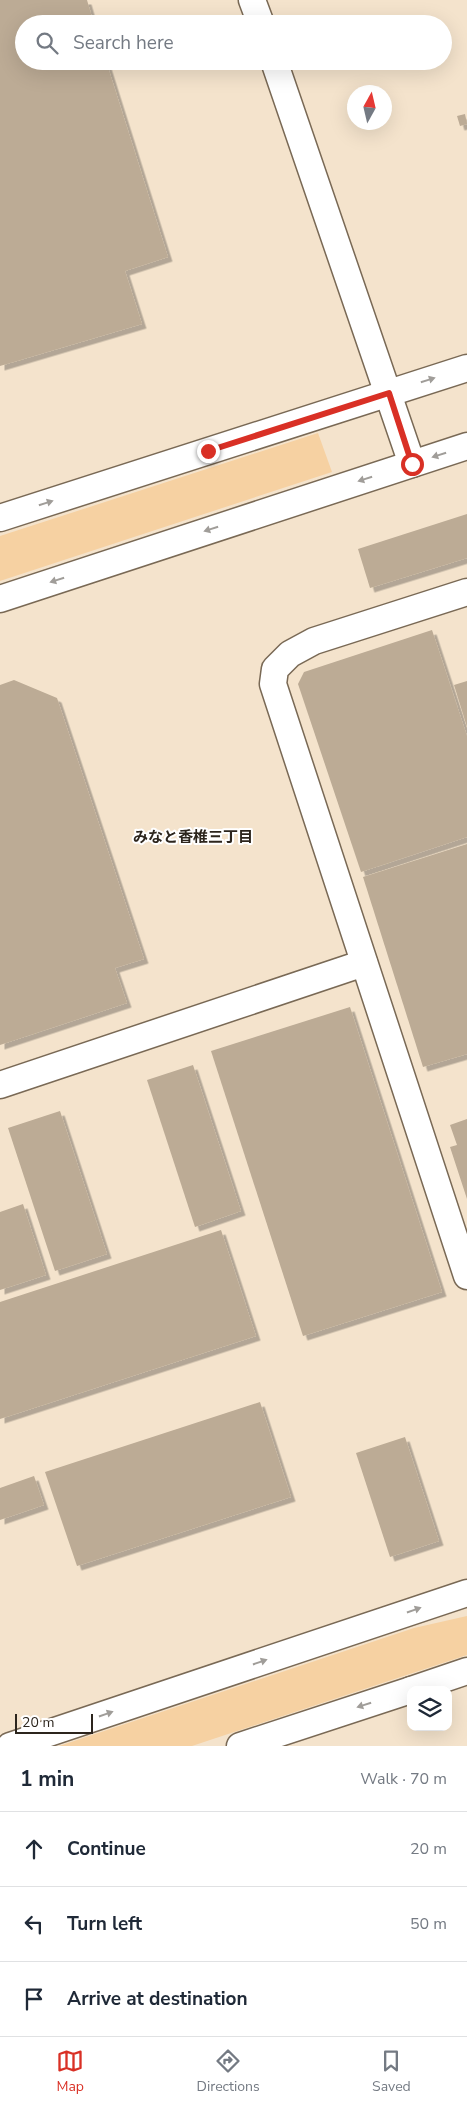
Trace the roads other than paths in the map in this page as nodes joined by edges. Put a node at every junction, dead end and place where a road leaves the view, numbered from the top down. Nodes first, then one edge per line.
1 (252, 0) edge
2 (258, 15) edge
3 (277, 70) edge
4 (467, 368) edge
5 (389, 393) junction
6 (467, 446) edge
7 (412, 464) junction
8 (0, 518) edge
9 (467, 592) edge
10 (0, 599) edge
11 (364, 963) junction
12 (0, 1085) edge
13 (467, 1276) edge
14 (467, 1592) edge
15 (467, 1671) edge
16 (423, 1686) edge
17 (407, 1691) edge
18 (10, 1746) edge
19 (240, 1746) edge

1 - 2 street
3 - 5 street
5 -> 4 street
5 - 7 street
8 -> 5 street
6 -> 7 street
7 -> 10 street
9 - 11 street
11 - 12 street
11 - 13 street
18 -> 14 street
15 - 16 street
17 -> 19 street

